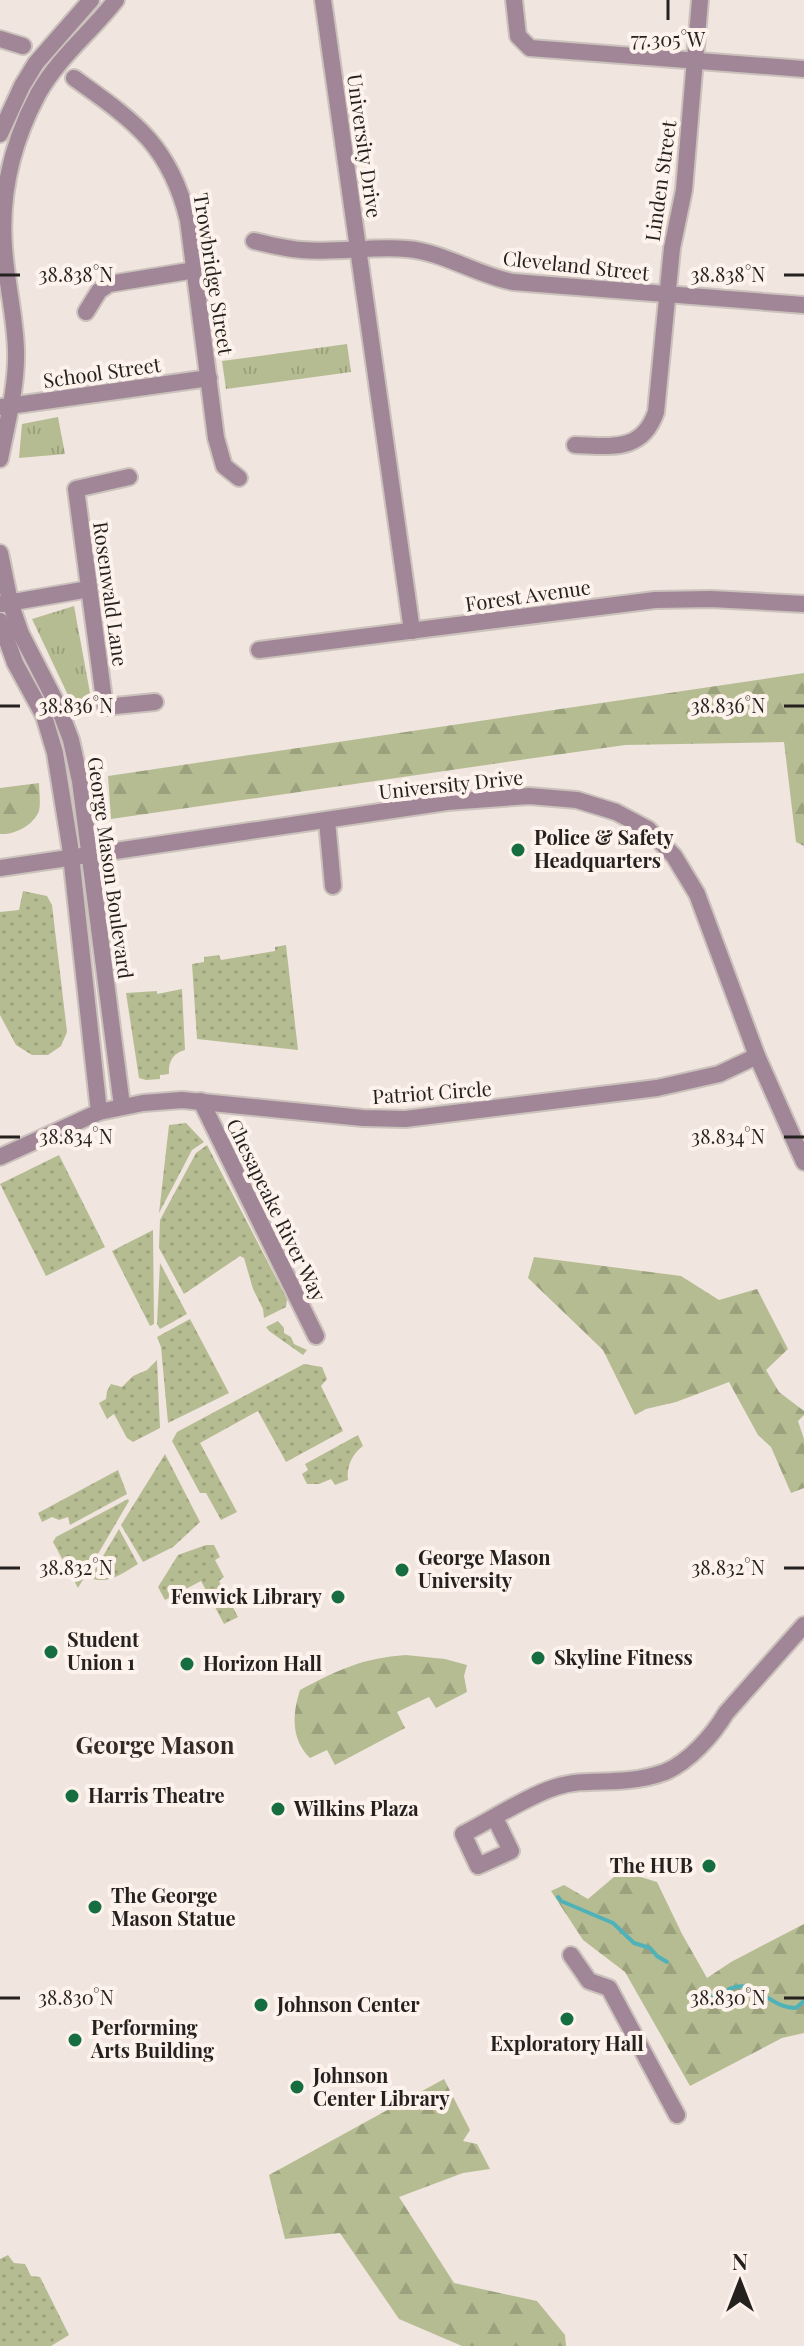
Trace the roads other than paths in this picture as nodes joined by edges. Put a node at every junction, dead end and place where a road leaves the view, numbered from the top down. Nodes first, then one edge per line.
1 (91, 0) edge
2 (116, 0) edge
3 (323, 0) edge
4 (514, 0) edge
5 (700, 0) edge
6 (0, 39) edge
7 (23, 46) dead end
8 (695, 61) junction
9 (804, 69) edge
10 (74, 78) dead end
11 (0, 134) edge
12 (254, 241) dead end
13 (358, 248) junction
14 (195, 270) junction
15 (666, 295) junction
16 (804, 305) edge
17 (86, 312) dead end
18 (209, 378) junction
19 (5, 406) edge
20 (575, 445) dead end
21 (0, 459) edge
22 (129, 477) dead end
23 (239, 478) dead end
24 (0, 553) edge
25 (89, 589) junction
26 (5, 603) edge
27 (804, 604) edge
28 (0, 621) edge
29 (412, 631) junction
30 (259, 650) dead end
31 (155, 702) dead end
32 (327, 821) junction
33 (90, 855) junction
34 (71, 857) junction
35 (0, 868) edge
36 (333, 886) dead end
37 (757, 1056) junction
38 (201, 1101) junction
39 (122, 1106) junction
40 (99, 1112) junction
41 (0, 1157) edge
42 (804, 1162) edge
43 (316, 1336) dead end
44 (804, 1625) edge
45 (495, 1818) dead end
46 (571, 1955) dead end
47 (677, 2115) dead end

1 - 11 street
2 - 19 street
3 - 13 street, University Drive
4 - 8 street
5 - 8 street, Linden Street
6 - 7 street
8 - 9 street
8 - 15 street, Linden Street
10 - 14 street, Trowbridge Street
12 - 13 street, Cleveland Street
13 - 15 street, Cleveland Street
13 - 29 street, University Drive
14 - 17 street
14 - 18 street, Trowbridge Street
15 - 16 street, Cleveland Street
15 - 20 street, Linden Street
18 - 19 street, School Street
18 - 23 street, Trowbridge Street
19 - 21 street
22 - 25 street, Rosenwald Lane
24 - 26 street, George Mason Boulevard
25 - 26 street
25 - 31 street, Rosenwald Lane
26 - 33 street, George Mason Boulevard
27 - 29 street, Forest Avenue
28 - 34 street, George Mason Boulevard
29 - 30 street, Forest Avenue
32 - 33 street, University Drive
32 - 36 street
32 - 37 street, University Drive
33 - 34 street, University Drive
33 - 39 street, George Mason Boulevard
34 - 35 street, University Drive
34 - 40 street, George Mason Boulevard
37 - 38 street, Patriot Circle
37 - 42 street
38 - 39 street, Patriot Circle
38 - 43 street, Chesapeake River Way
39 - 40 street, Patriot Circle
40 - 41 street, Patriot Circle
44 - 45 street
46 - 47 street

